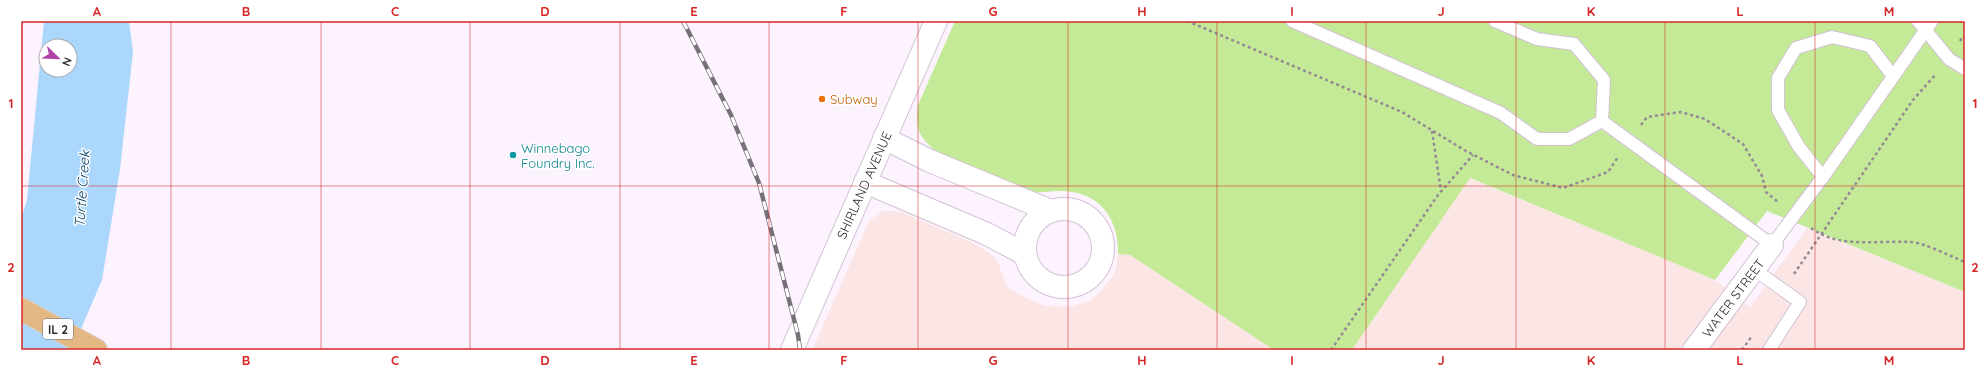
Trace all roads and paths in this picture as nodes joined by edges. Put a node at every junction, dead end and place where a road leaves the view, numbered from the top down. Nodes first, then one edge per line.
1 (936, 21) edge
2 (1292, 21) edge
3 (1495, 21) edge
4 (1925, 24) edge
5 (1965, 37) edge
6 (1949, 59) junction
7 (1965, 69) edge
8 (1893, 76) junction
9 (1602, 121) junction
10 (1432, 130) dead end
11 (884, 138) junction
12 (1473, 155) dead end
13 (1823, 177) junction
14 (865, 182) junction
15 (1441, 192) junction
16 (1051, 211) junction
17 (1809, 227) dead end
18 (1821, 235) junction
19 (1772, 245) junction
20 (1025, 254) junction
21 (1965, 262) edge
22 (1755, 270) junction
23 (1784, 290) junction
24 (21, 309) edge
25 (1754, 332) dead end
26 (96, 350) edge
27 (792, 350) edge
28 (1331, 350) edge
29 (1694, 350) edge
30 (1742, 350) edge
31 (1769, 350) edge

1 - 11 street, SHIRLAND AVENUE
2 - 9 lane
3 - 9 lane
4 - 6 lane
4 - 8 lane
5 - 6 path
6 - 7 lane
6 - 18 path
8 - 13 lane
8 - 13 lane
9 - 19 lane
10 - 15 path
11 - 14 street, SHIRLAND AVENUE
11 - 16 street
12 - 15 path
13 - 19 lane
14 - 20 street
14 - 27 street, SHIRLAND AVENUE
15 - 28 path
16 - 20 street
16 - 20 street
17 - 18 path
18 - 21 path
18 - 23 path
19 - 22 street, WATER STREET
22 - 23 lane
22 - 29 street, WATER STREET
23 - 31 lane
24 - 26 main road, IL 2
25 - 30 path

